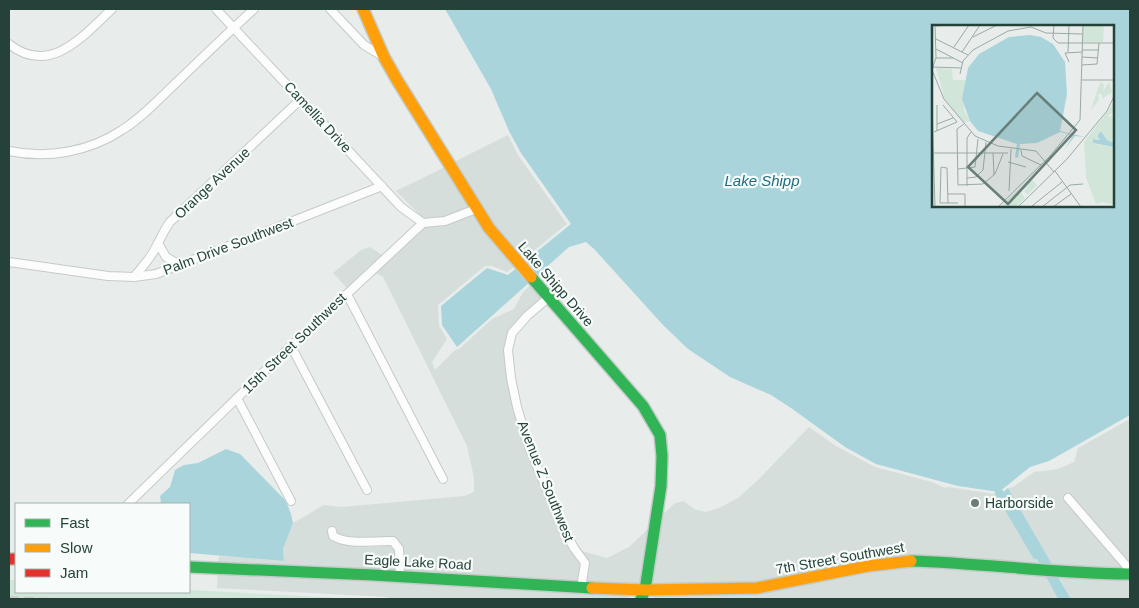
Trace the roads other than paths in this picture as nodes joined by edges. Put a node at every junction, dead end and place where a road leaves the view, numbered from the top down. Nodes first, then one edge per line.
1 (112, 9) edge
2 (216, 9) edge
3 (254, 9) edge
4 (330, 9) edge
5 (363, 9) edge
6 (234, 28) junction
7 (9, 44) edge
8 (384, 57) junction
9 (302, 99) junction
10 (9, 151) edge
11 (382, 186) junction
12 (476, 210) junction
13 (423, 223) junction
14 (158, 243) junction
15 (9, 262) edge
16 (180, 265) junction
17 (134, 277) junction
18 (346, 294) junction
19 (545, 295) junction
20 (291, 346) junction
21 (237, 398) junction
22 (444, 479) dead end
23 (367, 490) dead end
24 (1068, 498) dead end
25 (291, 501) dead end
26 (129, 503) edge
27 (332, 531) dead end
28 (190, 567) edge
29 (1130, 570) edge
30 (1130, 574) edge
31 (400, 577) junction
32 (581, 588) junction
33 (644, 596) edge

1 - 7 street
2 - 6 street, Camellia Drive
3 - 6 street
4 - 8 street
5 - 8 street, Lake Shipp Drive
6 - 9 street, Camellia Drive
6 - 10 street
8 - 12 street, Lake Shipp Drive
9 - 11 street, Camellia Drive
9 - 14 street, Orange Avenue
11 - 13 street, Camellia Drive
11 - 16 street, Palm Drive Southwest
12 - 13 street
12 - 19 street, Lake Shipp Drive
13 - 18 street, 15th Street Southwest
14 - 16 street
14 - 17 street, Orange Avenue
15 - 17 street, Palm Drive Southwest
16 - 17 street, Palm Drive Southwest
18 - 20 street, 15th Street Southwest
18 - 22 street
19 - 32 street, Avenue Z Southwest
19 - 33 street, Lake Shipp Drive
20 - 21 street, 15th Street Southwest
20 - 23 street
21 - 25 street
21 - 26 street, 15th Street Southwest
24 - 29 street
27 - 31 street
28 - 31 street, Eagle Lake Road
30 - 33 street, 7th Street Southwest
31 - 32 street, Eagle Lake Road
32 - 33 street, Eagle Lake Road

